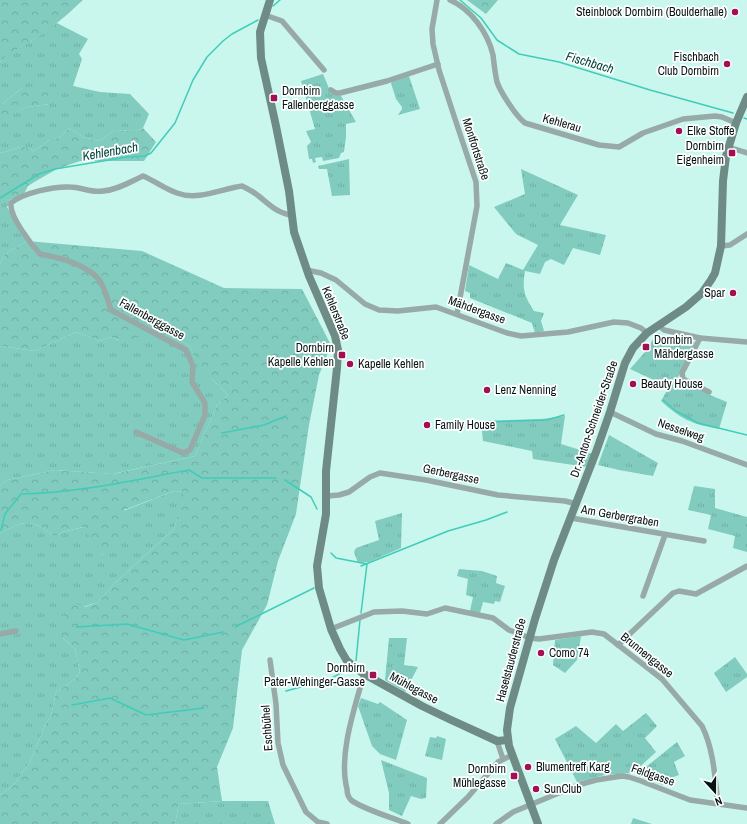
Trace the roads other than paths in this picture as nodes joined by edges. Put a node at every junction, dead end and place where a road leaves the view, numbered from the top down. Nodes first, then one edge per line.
1 (270, 0) edge
2 (437, 0) edge
3 (450, 0) edge
4 (265, 15) junction
5 (438, 64) junction
6 (324, 70) dead end
7 (331, 90) dead end
8 (747, 97) edge
9 (736, 123) junction
10 (728, 147) junction
11 (747, 153) edge
12 (292, 215) junction
13 (747, 234) edge
14 (722, 246) junction
15 (306, 270) junction
16 (456, 314) junction
17 (658, 324) junction
18 (647, 333) junction
19 (700, 338) junction
20 (747, 342) edge
21 (709, 392) dead end
22 (610, 412) junction
23 (136, 432) dead end
24 (747, 465) edge
25 (327, 496) junction
26 (577, 504) junction
27 (571, 518) junction
28 (665, 535) junction
29 (704, 541) dead end
30 (747, 566) edge
31 (643, 596) dead end
32 (331, 629) junction
33 (16, 631) dead end
34 (0, 634) edge
35 (334, 638) joint
36 (530, 638) junction
37 (618, 645) junction
38 (270, 660) dead end
39 (364, 674) junction
40 (508, 740) junction
41 (497, 741) junction
42 (512, 755) junction
43 (503, 759) junction
44 (530, 804) junction
45 (718, 804) junction
46 (747, 808) edge
47 (327, 824) edge
48 (408, 824) edge
49 (440, 824) edge
50 (496, 824) edge
51 (538, 824) edge

1 - 4 street, Kehlerstraße
2 - 5 street, Montfortstraße
3 - 9 street, Kehlerau
4 - 6 street
4 - 12 street, Kehlerstraße
5 - 7 street
5 - 16 street, Montfortstraße
8 - 9 street, Dr.-Anton-Schneider-Straße
9 - 10 street, Dr.-Anton-Schneider-Straße
10 - 11 street
10 - 14 street, Dr.-Anton-Schneider-Straße
12 - 15 street, Kehlerstraße
12 - 23 street, Fallenberggasse
13 - 14 street
14 - 17 street, Dr.-Anton-Schneider-Straße
15 - 16 street, Mähdergasse
15 - 25 street, Kehlerstraße
16 - 18 street, Mähdergasse
17 - 18 street, Dr.-Anton-Schneider-Straße
17 - 19 street
18 - 22 street, Dr.-Anton-Schneider-Straße
19 - 20 street
19 - 21 street
22 - 24 street, Nesselweg
22 - 26 street, Dr.-Anton-Schneider-Straße
25 - 26 street, Gerbergasse
25 - 32 street, Kehlerstraße
26 - 27 street, Haselstauderstraße
27 - 28 street, Am Gerbergraben
27 - 36 street, Haselstauderstraße
28 - 29 street, Am Gerbergraben
28 - 31 street, Am Gerbergraben
30 - 37 street
32 - 35 street, Kehlerstraße
32 - 36 street
33 - 34 street
35 - 39 street, Mühlegasse
36 - 37 street, Brunnengasse
36 - 40 street, Haselstauderstraße
37 - 45 street, Brunnengasse
38 - 47 street, Eschbühel
39 - 41 street, Mühlegasse
39 - 48 street
40 - 41 street
40 - 42 street, Haselstauderstraße
41 - 43 street
42 - 43 street
42 - 44 street, Haselstauderstraße
43 - 49 street
44 - 45 street, Feldgasse
44 - 50 street, Feldgasse
44 - 51 street, Haselstauderstraße
45 - 46 street, Feldgasse

